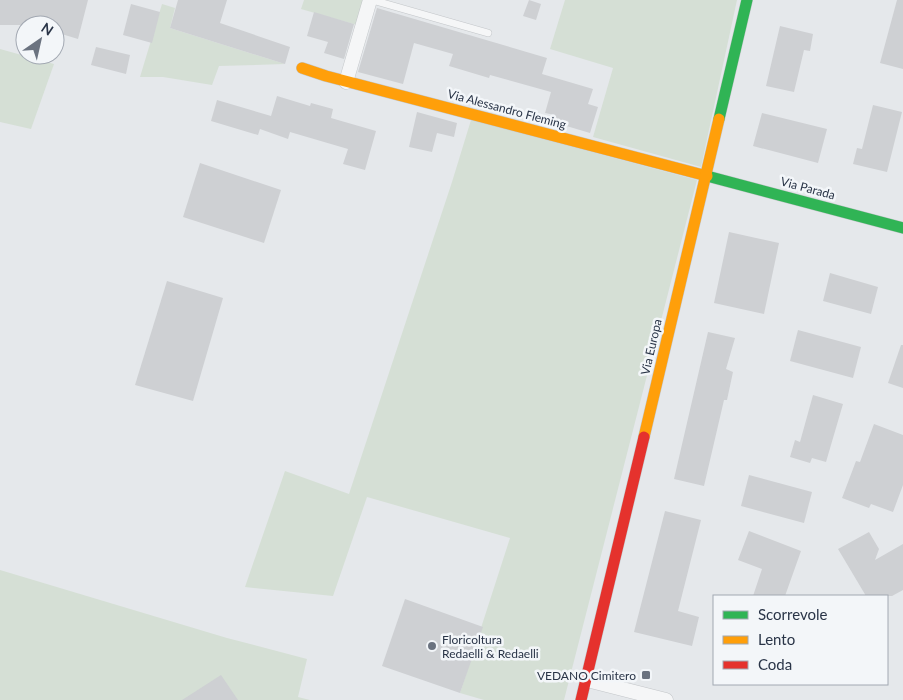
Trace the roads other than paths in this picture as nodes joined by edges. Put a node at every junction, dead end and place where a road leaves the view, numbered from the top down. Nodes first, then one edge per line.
1 (371, 0) edge
2 (746, 0) edge
3 (488, 34) dead end
4 (302, 68) dead end
5 (346, 82) junction
6 (706, 175) junction
7 (903, 228) edge
8 (587, 680) junction
9 (581, 700) edge
10 (666, 700) edge

1 - 3 lane
1 - 5 street
2 - 6 street, Via Europa
4 - 5 street, Via Alessandro Fleming
5 - 6 street, Via Alessandro Fleming
6 - 7 street, Via Parada
6 - 8 street, Via Europa
8 - 9 street, Via Europa
8 - 10 street

